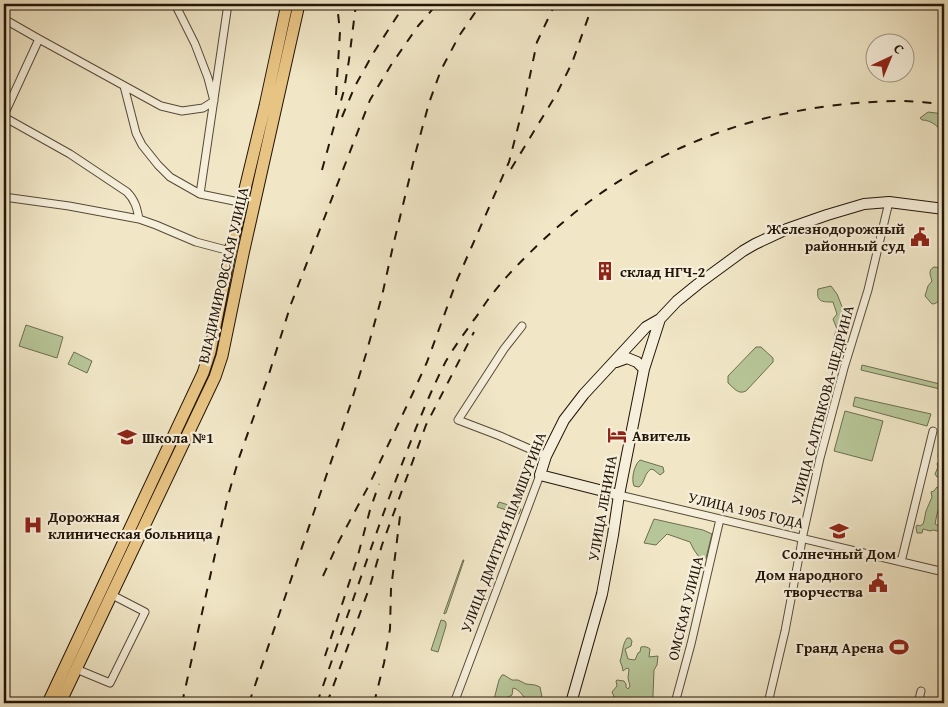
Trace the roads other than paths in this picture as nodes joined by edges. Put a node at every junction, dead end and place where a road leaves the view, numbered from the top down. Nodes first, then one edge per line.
1 (175, 4) edge
2 (228, 4) edge
3 (287, 4) edge
4 (299, 4) edge
5 (4, 19) edge
6 (39, 40) junction
7 (124, 86) junction
8 (214, 102) junction
9 (4, 116) edge
10 (200, 194) junction
11 (4, 197) edge
12 (242, 201) junction
13 (889, 202) junction
14 (944, 209) edge
15 (139, 219) junction
16 (230, 251) junction
17 (660, 318) junction
18 (522, 326) dead end
19 (615, 362) junction
20 (644, 369) junction
21 (933, 431) dead end
22 (546, 456) junction
23 (540, 475) junction
24 (619, 495) junction
25 (720, 519) junction
26 (802, 539) junction
27 (901, 562) junction
28 (944, 572) edge
29 (116, 597) dead end
30 (81, 671) dead end
31 (921, 691) dead end
32 (48, 703) edge
33 (60, 703) edge
34 (454, 703) edge
35 (571, 703) edge
36 (675, 703) edge
37 (768, 703) edge
38 (918, 703) edge

1 - 8 street
2 - 8 street
3 - 12 main road, ВЛАДИМИРОВСКАЯ УЛИЦА
4 - 33 main road, ВЛАДИМИРОВСКАЯ УЛИЦА
5 - 6 street
6 - 7 street
6 - 9 street
7 - 8 street
7 - 10 street
8 - 10 street
9 - 15 street
10 - 12 street
11 - 15 street
12 - 16 main road, ВЛАДИМИРОВСКАЯ УЛИЦА
13 - 14 street, УЛИЦА ДМИТРИЯ ШАМШУРИНА
13 - 17 street, УЛИЦА ДМИТРИЯ ШАМШУРИНА
13 - 26 street, УЛИЦА САЛТЫКОВА-ЩЕДРИНА
15 - 16 street
16 - 32 main road, ВЛАДИМИРОВСКАЯ УЛИЦА
17 - 19 street, УЛИЦА ДМИТРИЯ ШАМШУРИНА
17 - 20 street, УЛИЦА ЛЕНИНА
18 - 22 street
19 - 20 street
19 - 22 street, УЛИЦА ДМИТРИЯ ШАМШУРИНА
20 - 24 street, УЛИЦА ЛЕНИНА
21 - 27 street
22 - 23 street, УЛИЦА ДМИТРИЯ ШАМШУРИНА
23 - 24 street, УЛИЦА 1905 ГОДА
23 - 34 street, УЛИЦА ДМИТРИЯ ШАМШУРИНА
24 - 25 street, УЛИЦА 1905 ГОДА
24 - 35 street, УЛИЦА ЛЕНИНА
25 - 26 street, УЛИЦА 1905 ГОДА
25 - 36 street, ОМСКАЯ УЛИЦА
26 - 27 street, УЛИЦА 1905 ГОДА
26 - 37 street, УЛИЦА САЛТЫКОВА-ЩЕДРИНА
27 - 28 street, УЛИЦА 1905 ГОДА
29 - 30 street
31 - 38 street

